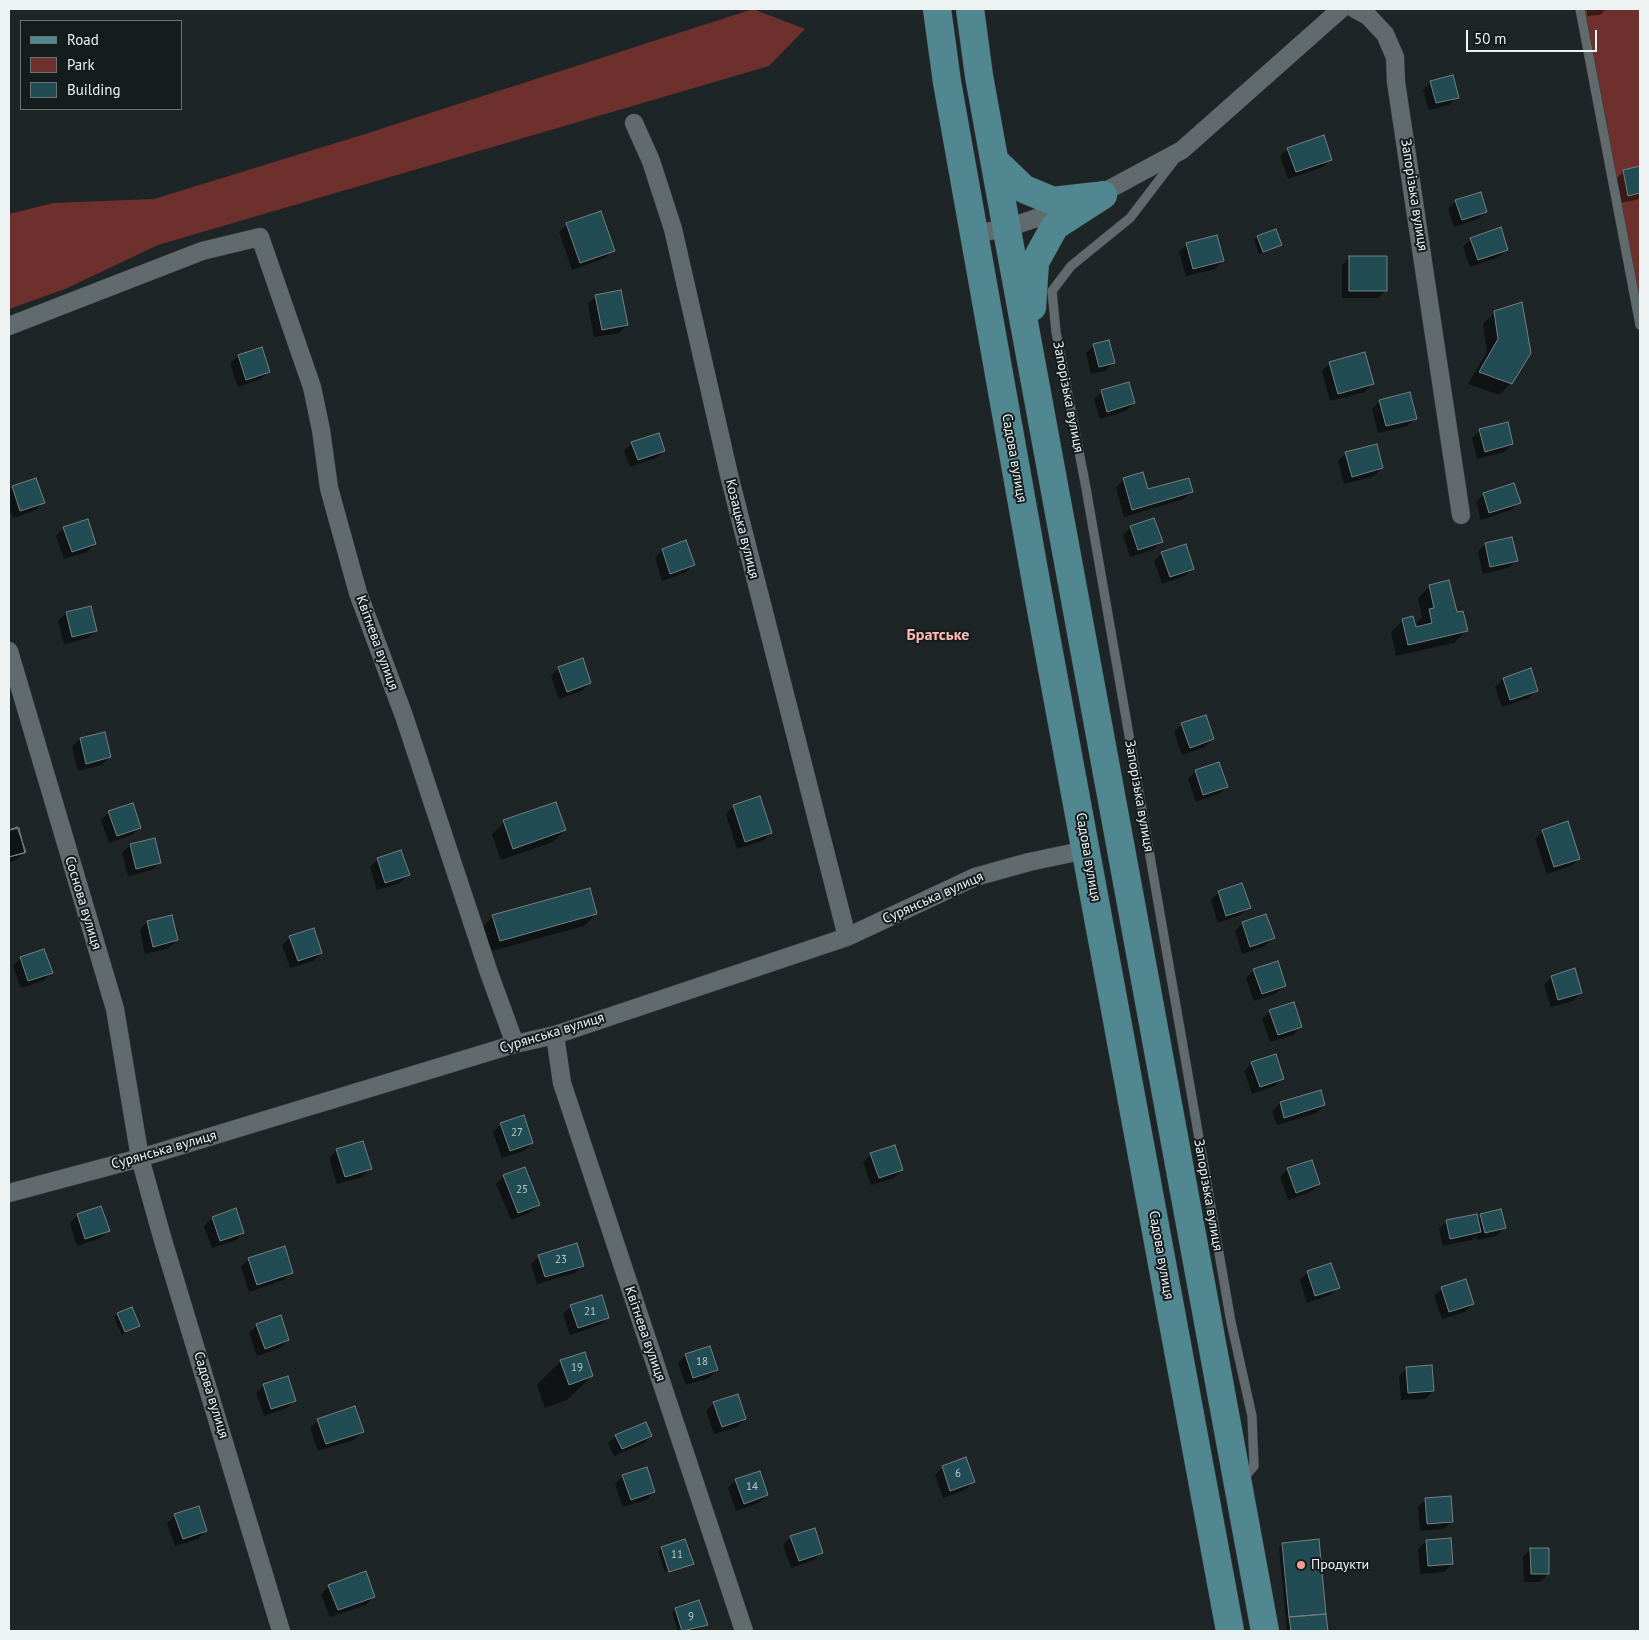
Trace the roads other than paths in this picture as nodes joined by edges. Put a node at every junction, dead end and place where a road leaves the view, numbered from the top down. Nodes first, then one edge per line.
1 (938, 9) edge
2 (970, 9) edge
3 (1341, 9) edge
4 (1355, 9) edge
5 (1580, 9) edge
6 (634, 123) dead end
7 (1182, 150) junction
8 (994, 161) junction
9 (1103, 195) junction
10 (1006, 221) junction
11 (974, 234) junction
12 (1640, 325) edge
13 (9, 326) edge
14 (1028, 342) junction
15 (1461, 515) dead end
16 (9, 651) edge
17 (1086, 850) junction
18 (847, 937) junction
19 (556, 1034) junction
20 (515, 1044) junction
21 (140, 1158) junction
22 (9, 1193) edge
23 (1238, 1485) junction
24 (281, 1631) edge
25 (744, 1631) edge
26 (1230, 1631) edge
27 (1265, 1631) edge

1 - 11 main road, Садова вулиця
2 - 8 main road
3 - 7 street
4 - 15 street, Запорізька вулиця
5 - 12 lane
6 - 18 street, Козацька вулиця
7 - 9 street
7 - 23 lane, Запорізька вулиця
8 - 9 main road
8 - 10 main road
9 - 10 street
9 - 14 main road
10 - 11 street
10 - 14 main road
11 - 17 main road, Садова вулиця
13 - 20 street, Квітнева вулиця
14 - 23 main road
16 - 21 street, Соснова вулиця
17 - 18 street, Сурянська вулиця
17 - 26 main road, Садова вулиця
18 - 19 street, Сурянська вулиця
19 - 20 street, Сурянська вулиця
19 - 25 street, Квітнева вулиця
20 - 21 street, Сурянська вулиця
21 - 22 street, Сурянська вулиця
21 - 24 street, Садова вулиця
23 - 27 main road

